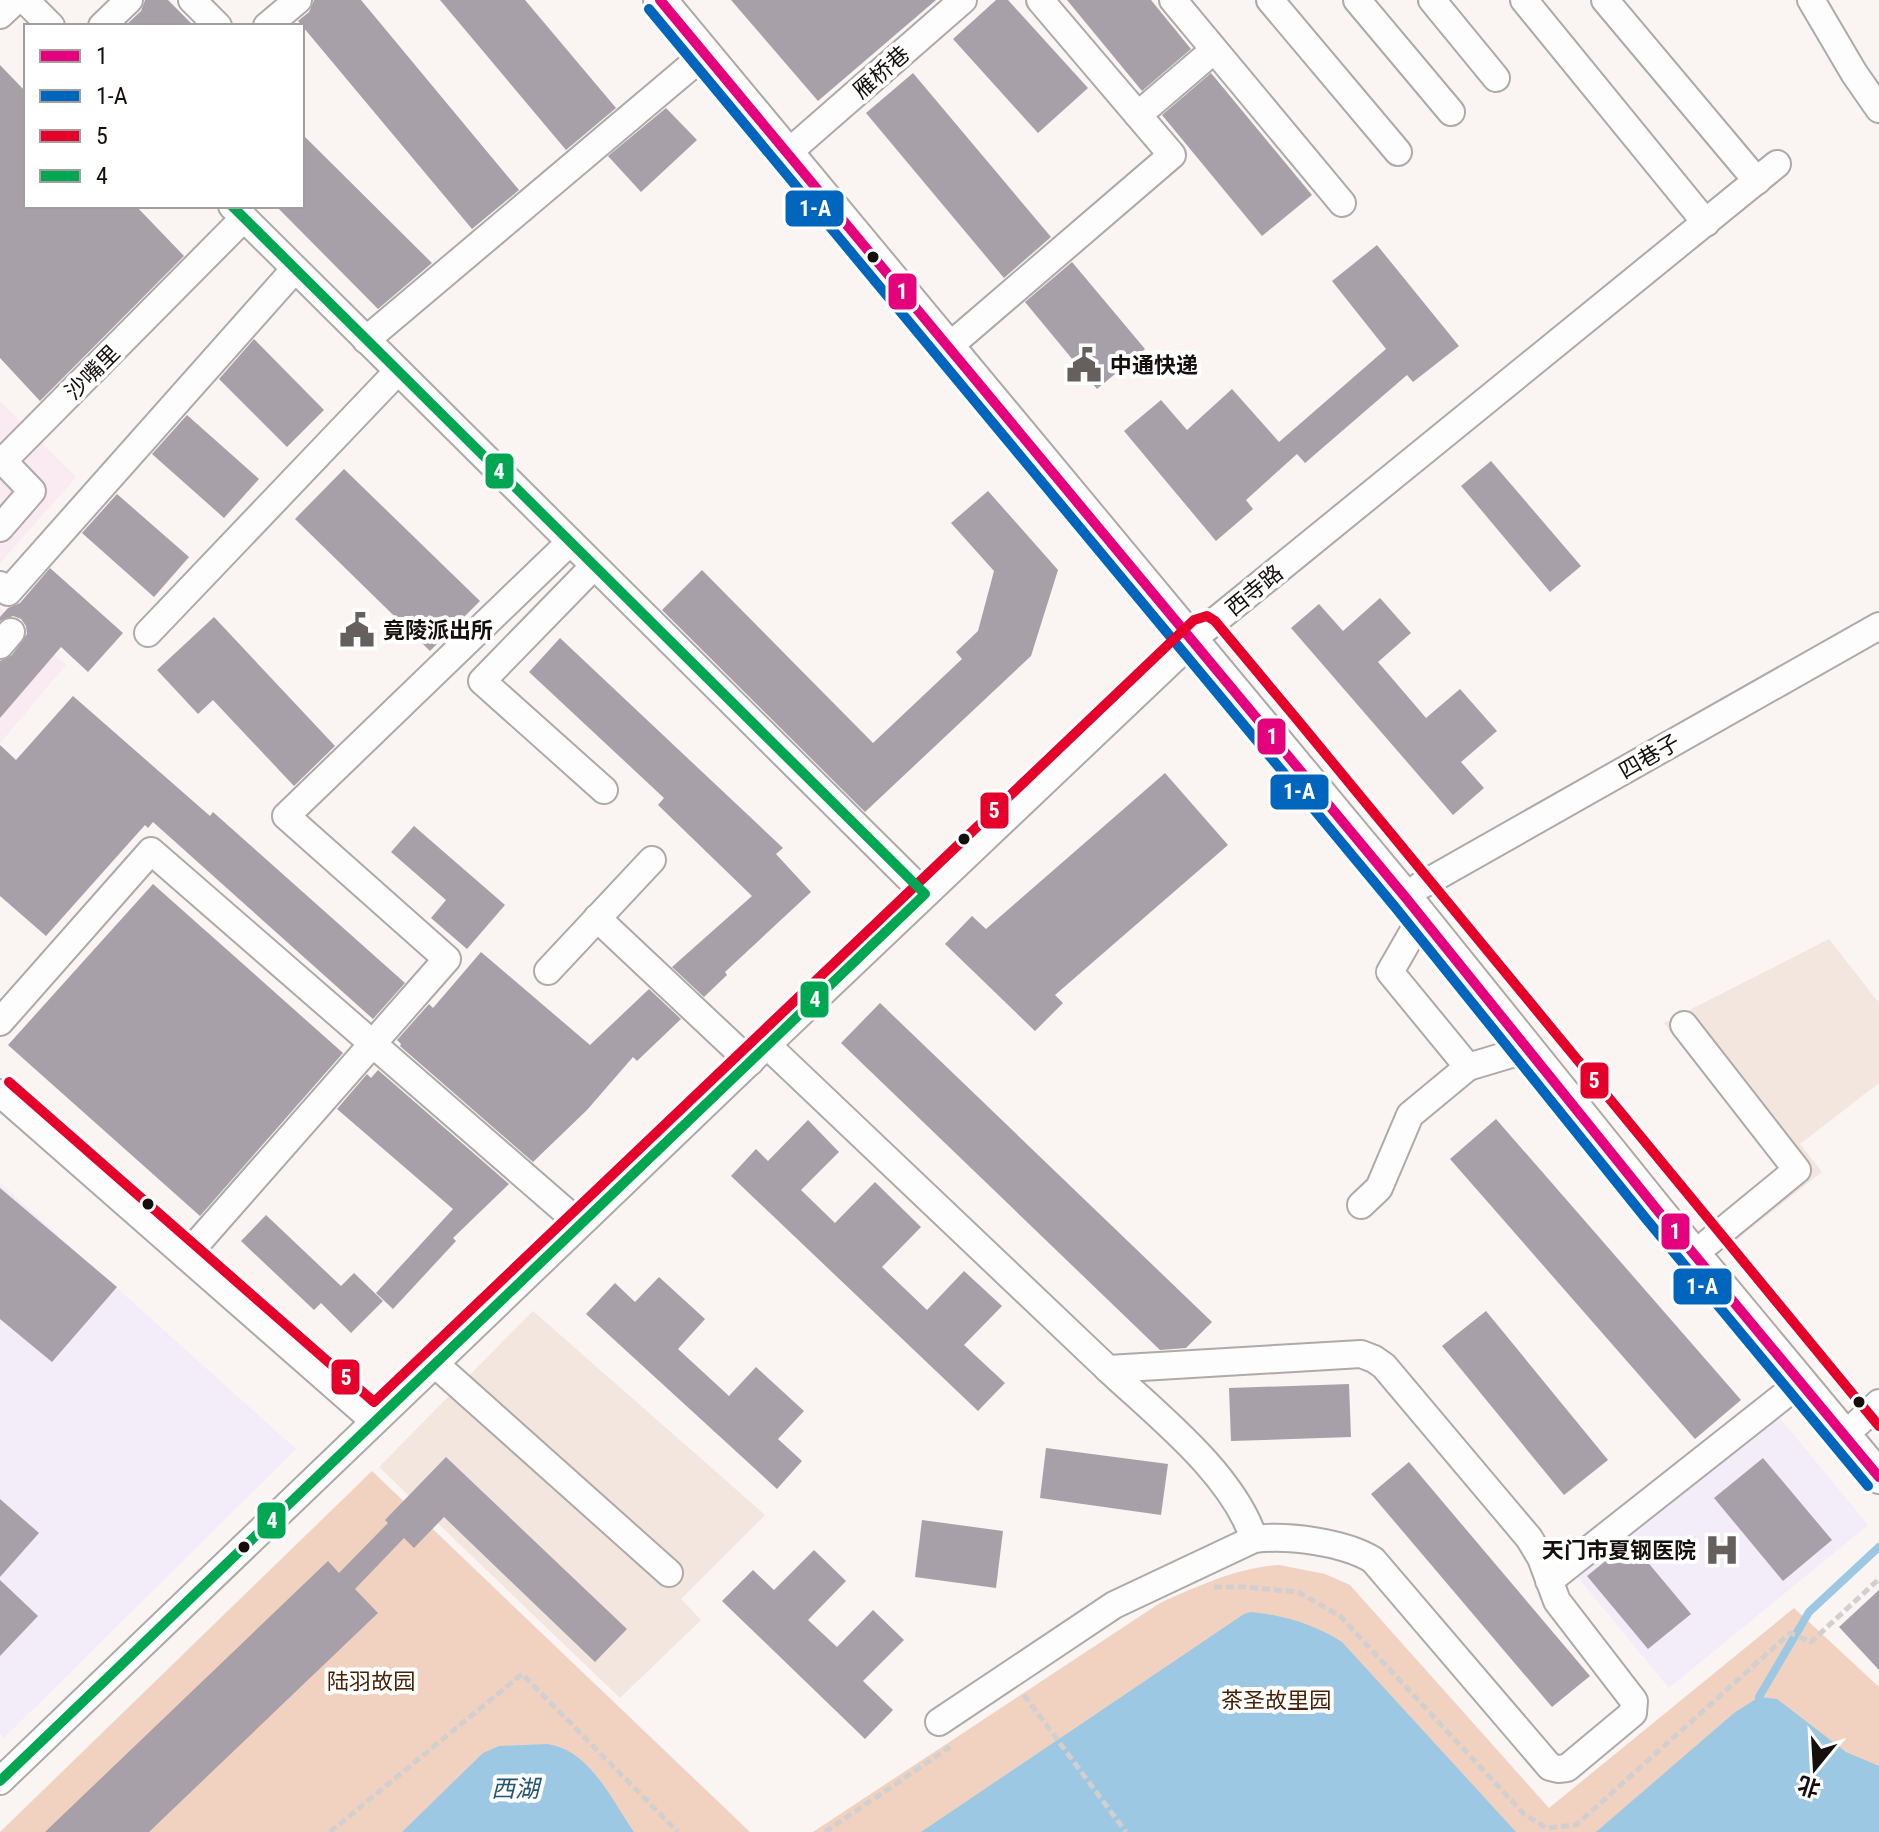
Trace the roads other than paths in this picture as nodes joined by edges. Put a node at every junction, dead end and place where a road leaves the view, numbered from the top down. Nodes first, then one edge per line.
1 (16, 0) edge
2 (25, 0) edge
3 (129, 0) edge
4 (192, 0) edge
5 (298, 0) edge
6 (660, 0) edge
7 (680, 0) edge
8 (963, 0) edge
9 (1040, 0) edge
10 (1173, 0) edge
11 (1270, 0) edge
12 (1357, 0) edge
13 (1432, 0) edge
14 (1524, 0) edge
15 (1605, 0) edge
16 (1811, 0) edge
17 (0, 15) edge
18 (49, 24) edge
19 (104, 24) edge
20 (216, 24) edge
21 (269, 24) edge
22 (1214, 50) junction
23 (705, 54) junction
24 (1496, 78) dead end
25 (1879, 109) edge
26 (1451, 112) dead end
27 (1138, 115) junction
28 (798, 144) junction
29 (1398, 152) dead end
30 (1342, 203) dead end
31 (238, 212) edge
32 (1706, 223) junction
33 (295, 269) junction
34 (960, 337) junction
35 (366, 340) junction
36 (398, 371) junction
37 (7, 442) edge
38 (0, 528) edge
39 (570, 542) junction
40 (594, 566) junction
41 (0, 585) edge
42 (1879, 626) edge
43 (148, 633) dead end
44 (1198, 636) junction
45 (604, 790) dead end
46 (652, 860) dead end
47 (925, 894) junction
48 (1420, 902) junction
49 (597, 918) junction
50 (548, 971) dead end
51 (0, 1022) edge
52 (1684, 1025) dead end
53 (372, 1044) junction
54 (1528, 1049) junction
55 (758, 1053) junction
56 (1468, 1067) junction
57 (0, 1093) edge
58 (1361, 1205) dead end
59 (580, 1224) junction
60 (1709, 1242) junction
61 (186, 1256) junction
62 (434, 1363) junction
63 (1108, 1369) junction
64 (1801, 1382) junction
65 (1869, 1413) edge
66 (374, 1421) junction
67 (1879, 1448) edge
68 (1879, 1477) edge
69 (1254, 1539) junction
70 (669, 1573) dead end
71 (1549, 1581) junction
72 (939, 1722) dead end
73 (0, 1781) edge

1 - 17 street
2 - 18 street
3 - 19 street
4 - 20 street
5 - 21 street
6 - 23 main road
7 - 28 main road
8 - 28 street, 雁桥巷
9 - 27 street
10 - 22 street
11 - 29 street
12 - 26 street
13 - 24 street
14 - 32 street
15 - 32 street, 西寺路
16 - 25 street
22 - 27 street
22 - 30 street
23 - 35 street
23 - 44 main road
27 - 34 street
28 - 34 main road
31 - 33 street
31 - 37 street, 沙嘴里
32 - 44 street, 西寺路
33 - 35 street
33 - 41 street
34 - 44 main road
35 - 36 street
36 - 39 street
36 - 43 street
37 - 38 street, 沙嘴里
39 - 40 street
39 - 53 street
40 - 45 street
40 - 47 street
42 - 48 street, 四巷子
44 - 47 street, 西寺路
44 - 48 main road
46 - 49 street
47 - 55 street, 西寺路
48 - 54 main road
48 - 56 street
48 - 60 main road
49 - 50 street
49 - 55 street
51 - 53 street
52 - 60 street
53 - 59 street
53 - 61 street
54 - 56 street
54 - 64 main road
55 - 59 street, 西寺路
55 - 63 street
56 - 58 street
57 - 61 street
59 - 62 street, 西寺路
60 - 65 main road
61 - 66 street
62 - 66 street, 西寺路
62 - 70 street
63 - 69 street
63 - 71 street
64 - 68 main road
64 - 71 street
65 - 67 main road
66 - 73 street, 西寺路
69 - 71 street
69 - 72 street

